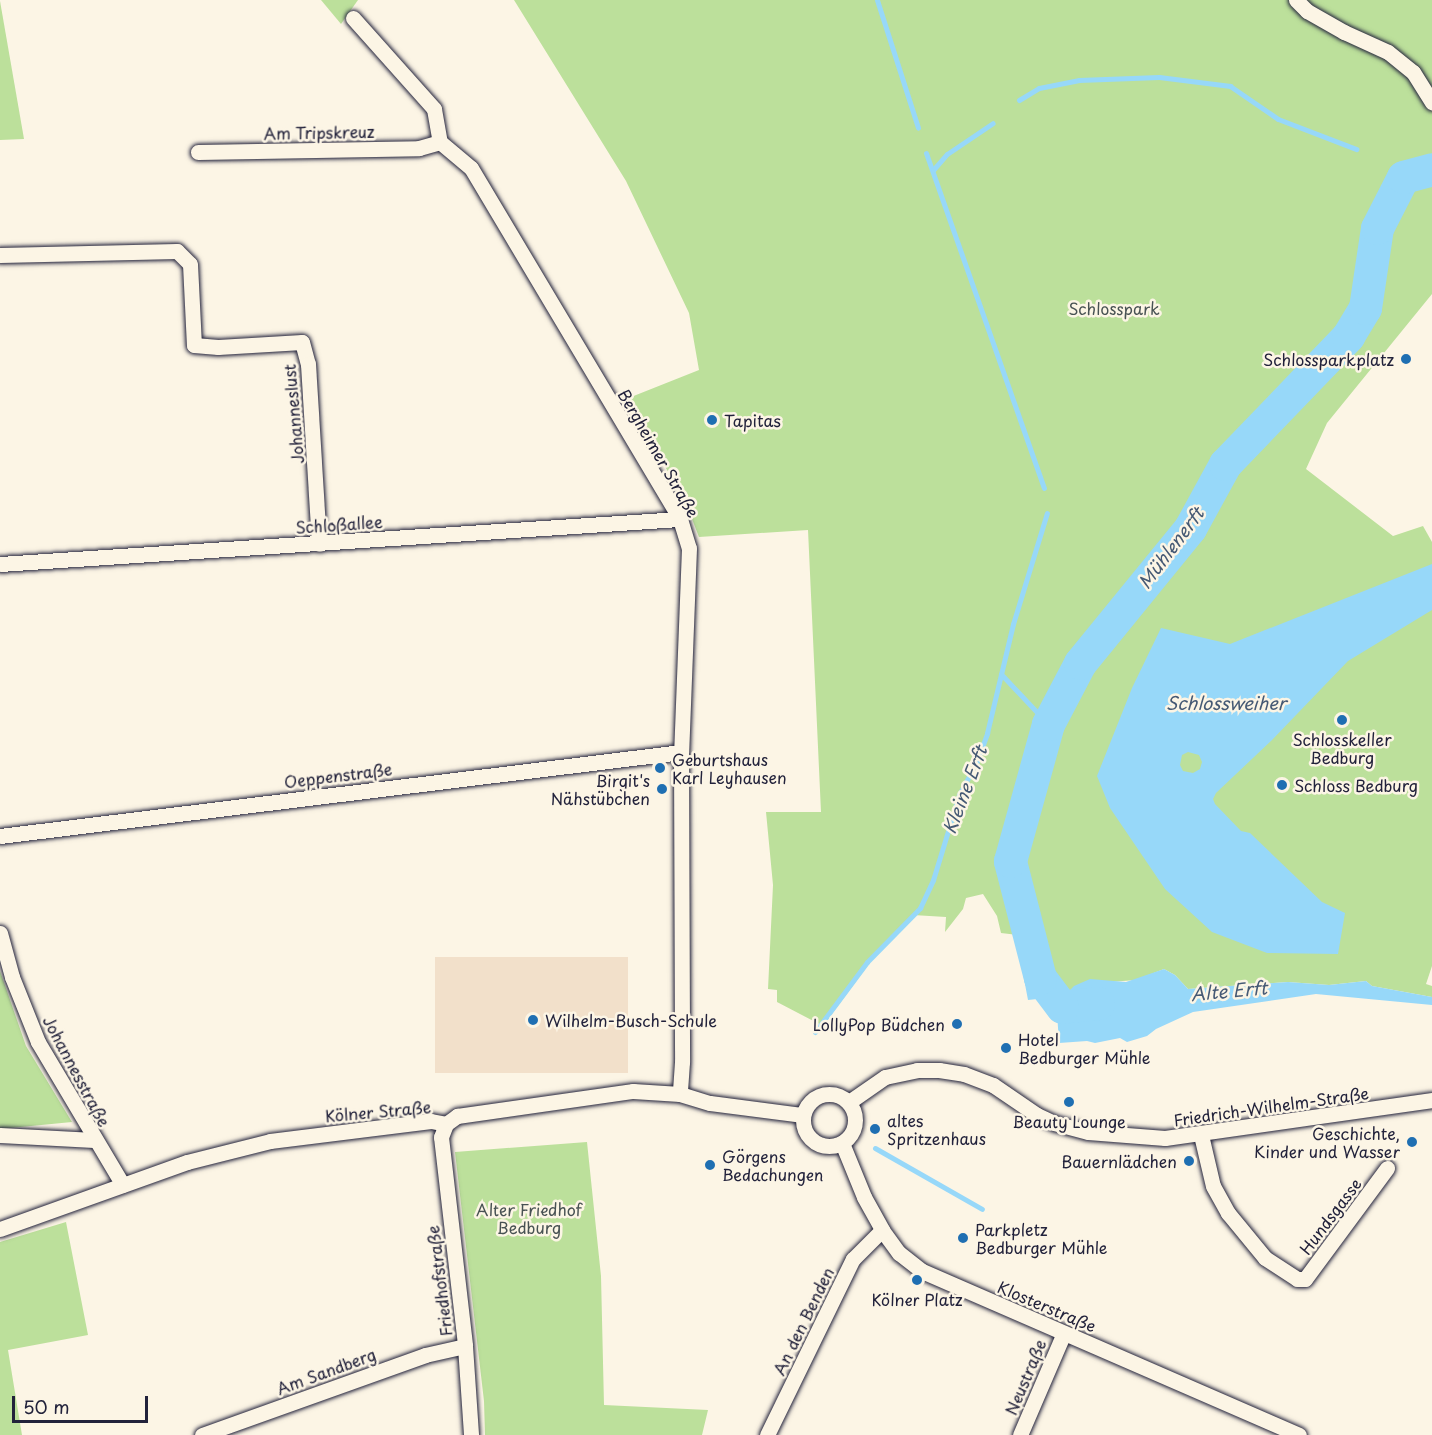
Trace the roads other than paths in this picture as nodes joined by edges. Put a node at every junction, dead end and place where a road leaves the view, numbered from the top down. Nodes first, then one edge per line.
1 (1296, 0) edge
2 (353, 18) dead end
3 (1429, 95) edge
4 (440, 142) junction
5 (198, 152) dead end
6 (0, 255) edge
7 (680, 519) junction
8 (319, 544) junction
9 (0, 564) edge
10 (681, 752) junction
11 (0, 836) edge
12 (0, 933) edge
13 (680, 1094) junction
14 (1432, 1100) edge
15 (849, 1102) junction
16 (803, 1114) junction
17 (446, 1124) junction
18 (0, 1134) edge
19 (1201, 1135) junction
20 (93, 1140) junction
21 (842, 1143) junction
22 (1387, 1168) dead end
23 (123, 1185) junction
24 (0, 1229) edge
25 (882, 1230) junction
26 (1064, 1333) junction
27 (465, 1346) junction
28 (202, 1435) edge
29 (471, 1435) edge
30 (767, 1435) edge
31 (1020, 1435) edge
32 (1299, 1435) edge

1 - 3 street
2 - 4 street
4 - 5 street, Am Tripskreuz
4 - 7 street, Bergheimer Straße
6 - 8 street, Johanneslust
7 - 8 street, Schloßallee
7 - 10 street, Bergheimer Straße
8 - 9 street, Schloßallee
10 - 11 street, Oeppenstraße
10 - 13 street, Bergheimer Straße
12 - 20 street, Johannesstraße
13 - 16 street, Kölner Straße
13 - 17 street, Kölner Straße
14 - 19 street, Friedrich-Wilhelm-Straße
15 - 16 street
15 - 19 street, Friedrich-Wilhelm-Straße
15 - 21 street
16 - 21 street
17 - 23 street, Kölner Straße
17 - 27 street, Friedhofstraße
18 - 20 street
19 - 22 street, Hundsgasse
20 - 23 street, Johannesstraße
21 - 25 street, Klosterstraße
23 - 24 street, Kölner Straße
25 - 26 street, Klosterstraße
25 - 30 street, An den Benden
26 - 31 street, Neustraße
26 - 32 street, Klosterstraße
27 - 28 street, Am Sandberg
27 - 29 street, Friedhofstraße

